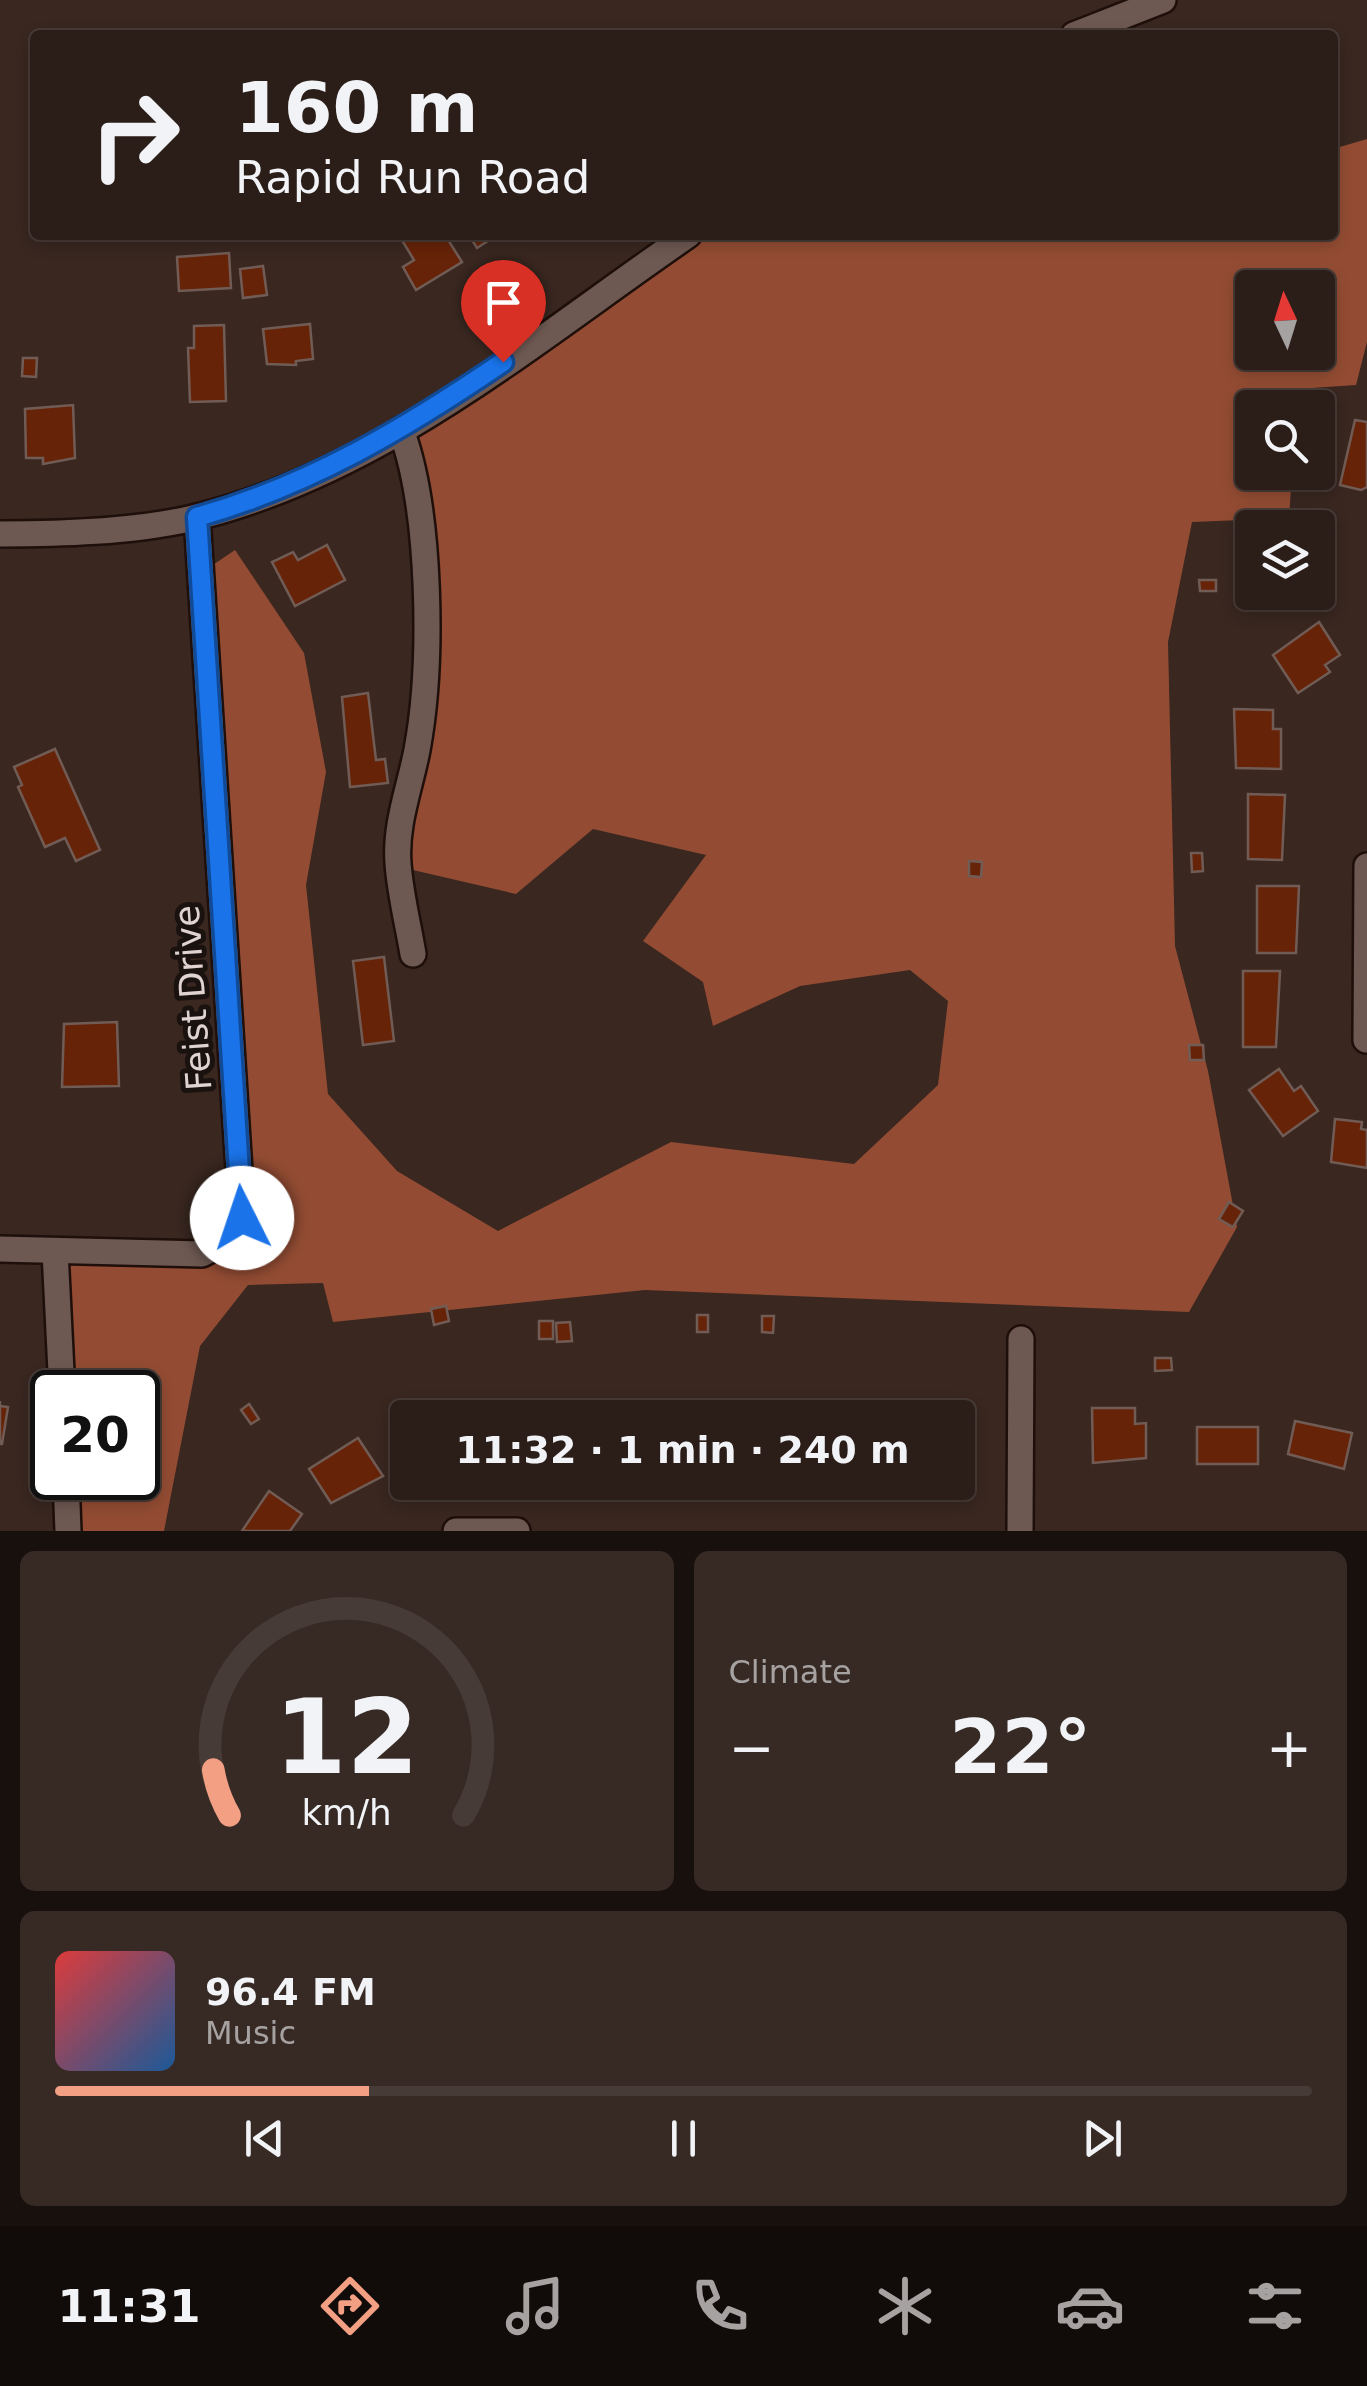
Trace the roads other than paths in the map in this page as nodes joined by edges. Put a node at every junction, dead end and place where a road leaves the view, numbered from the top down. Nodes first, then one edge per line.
1 (1164, 0) edge
2 (1087, 30) edge
3 (681, 240) edge
4 (401, 430) junction
5 (197, 517) junction
6 (0, 534) edge
7 (1367, 866) edge
8 (414, 954) dead end
9 (1366, 1040) edge
10 (0, 1250) edge
11 (54, 1250) junction
12 (1021, 1339) dead end
13 (61, 1370) edge
14 (67, 1500) edge
15 (68, 1531) edge
16 (456, 1531) edge
17 (518, 1531) edge
18 (1020, 1531) edge

1 - 2 street
3 - 4 street
4 - 5 street
4 - 8 street
5 - 6 street
5 - 11 street, Feist Drive
7 - 9 street
10 - 11 street, Feist Drive
11 - 13 street
12 - 18 street
14 - 15 street
16 - 17 street

